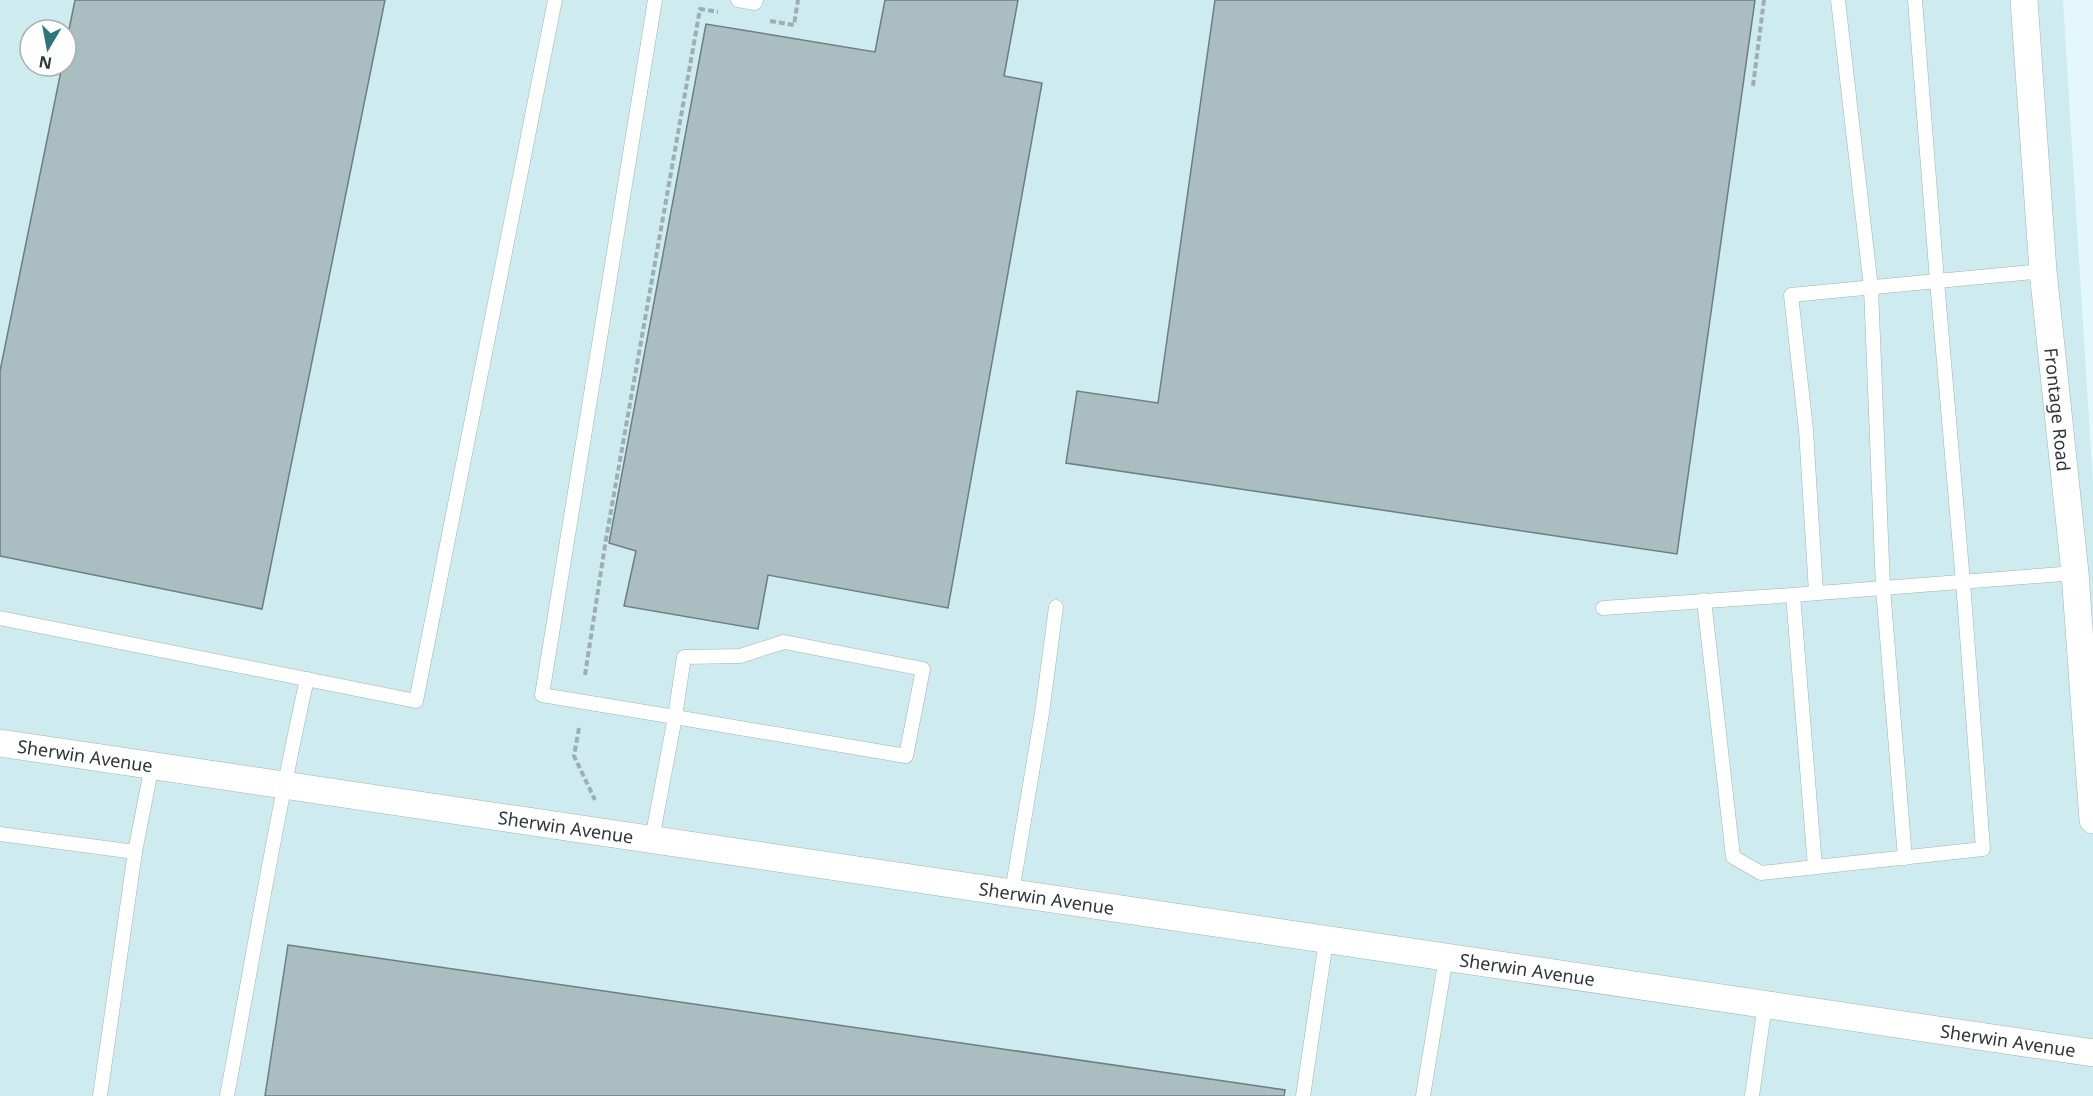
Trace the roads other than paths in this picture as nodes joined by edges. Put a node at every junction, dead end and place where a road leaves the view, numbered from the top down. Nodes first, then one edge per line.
1 (555, 0) edge
2 (655, 0) edge
3 (738, 0) edge
4 (756, 0) edge
5 (1838, 0) edge
6 (1915, 0) edge
7 (2024, 0) edge
8 (2043, 271) junction
9 (1937, 281) junction
10 (1871, 288) junction
11 (2075, 573) junction
12 (1963, 582) junction
13 (1883, 588) junction
14 (1816, 592) junction
15 (1792, 595) junction
16 (1704, 600) junction
17 (1056, 607) dead end
18 (1603, 608) dead end
19 (0, 618) edge
20 (307, 679) junction
21 (675, 717) junction
22 (0, 743) edge
23 (153, 765) junction
24 (283, 784) junction
25 (2093, 820) edge
26 (0, 834) edge
27 (652, 839) junction
28 (135, 852) junction
29 (1905, 858) junction
30 (1815, 867) junction
31 (1012, 892) junction
32 (1326, 940) junction
33 (1446, 957) junction
34 (1765, 1004) junction
35 (2093, 1053) edge
36 (100, 1096) edge
37 (227, 1096) edge
38 (1304, 1096) edge
39 (1423, 1096) edge
40 (1752, 1096) edge

1 - 20 lane
2 - 21 lane
3 - 4 lane
5 - 10 lane
6 - 9 lane
7 - 8 street, Frontage Road
8 - 9 lane
8 - 11 street, Frontage Road
9 - 10 lane
9 - 12 lane
10 - 13 lane
10 - 14 lane
11 - 12 lane
11 - 25 street, Frontage Road
12 - 13 lane
12 - 29 lane
13 - 14 lane
13 - 29 lane
14 - 15 lane
15 - 16 lane
15 - 30 lane
16 - 18 lane
16 - 30 lane
17 - 31 lane
19 - 20 lane
20 - 24 lane
21 - 21 lane
21 - 27 lane
22 - 23 street, Sherwin Avenue
23 - 24 street, Sherwin Avenue
23 - 28 lane
24 - 27 street, Sherwin Avenue
24 - 37 lane
26 - 28 lane
27 - 31 street, Sherwin Avenue
28 - 36 lane
29 - 30 lane
31 - 32 street, Sherwin Avenue
32 - 33 street, Sherwin Avenue
32 - 38 lane
33 - 34 street, Sherwin Avenue
33 - 39 lane
34 - 35 street, Sherwin Avenue
34 - 40 lane

